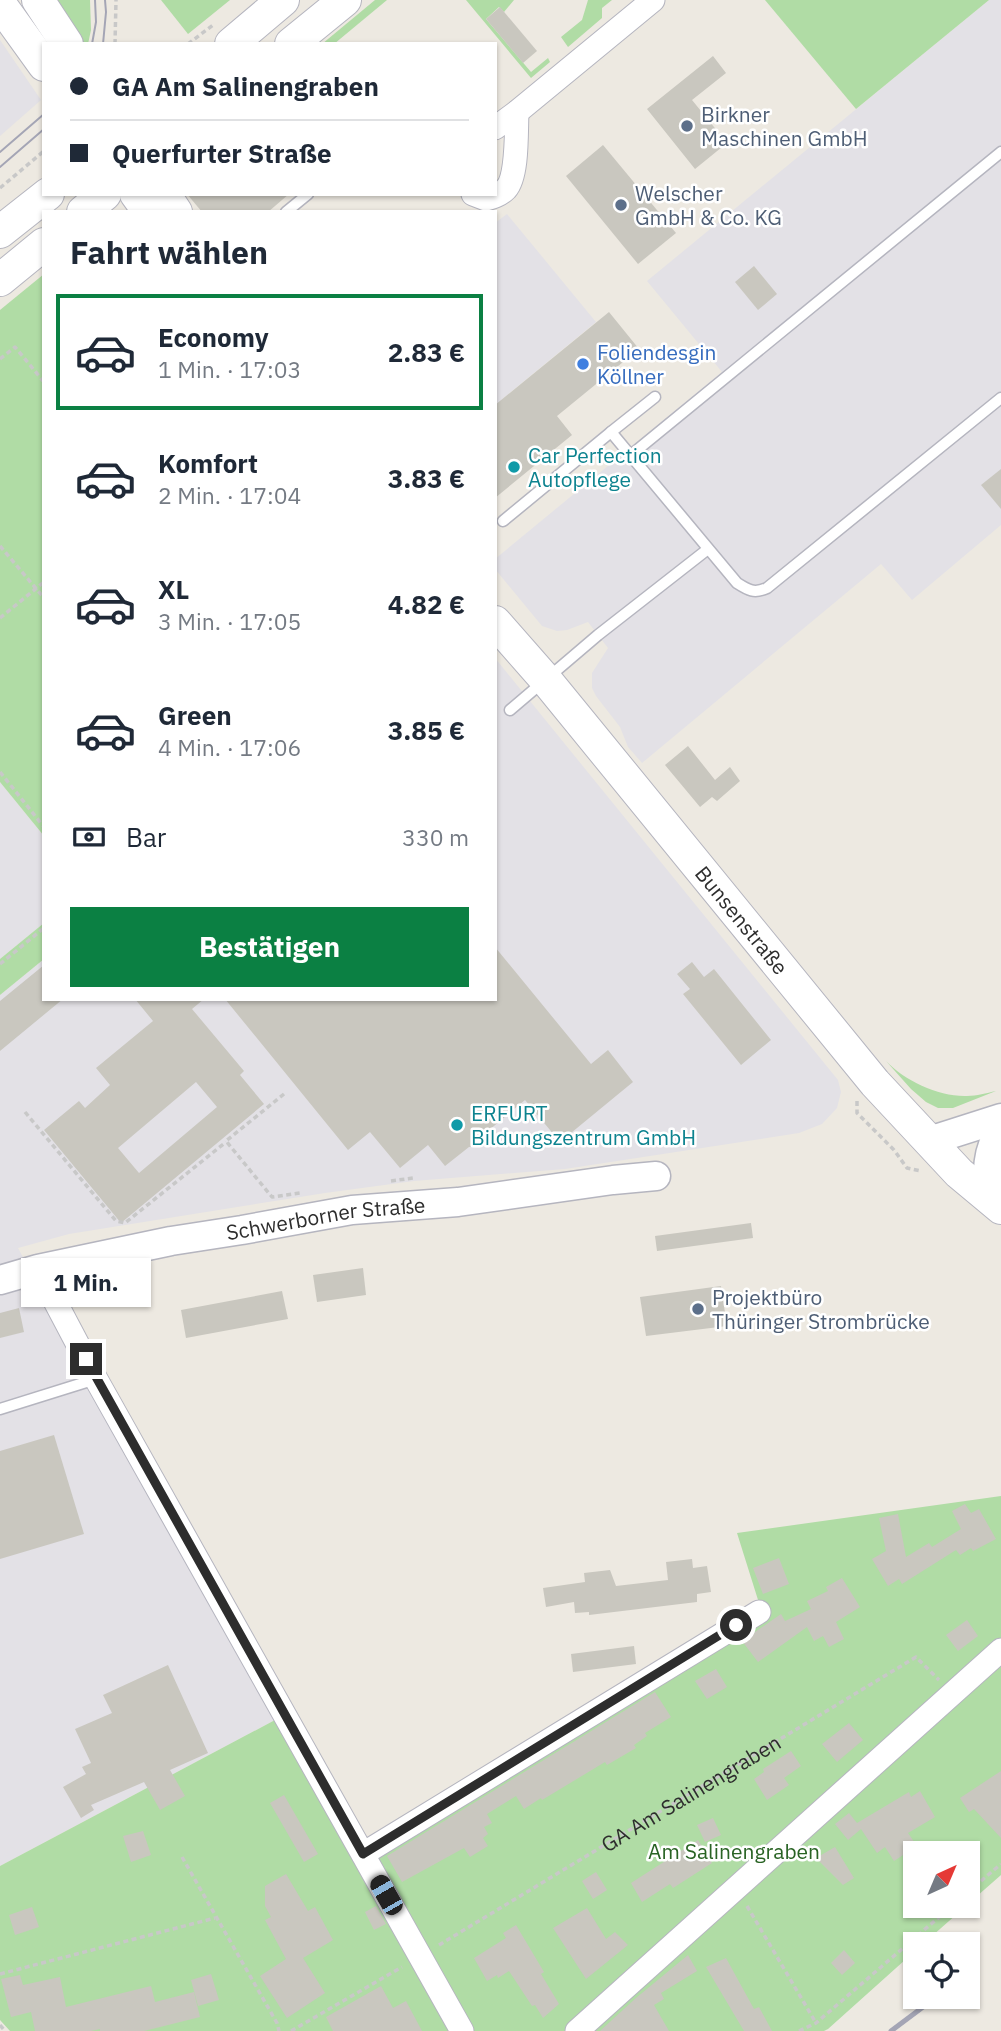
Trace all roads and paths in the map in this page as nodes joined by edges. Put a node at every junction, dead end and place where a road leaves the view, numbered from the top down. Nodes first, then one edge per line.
1 (38, 0) edge
2 (116, 0) edge
3 (283, 0) edge
4 (345, 0) edge
5 (653, 0) edge
6 (0, 4) edge
7 (66, 42) edge
8 (115, 42) edge
9 (233, 42) edge
10 (293, 42) edge
11 (42, 62) edge
12 (517, 112) junction
13 (497, 127) edge
14 (1001, 152) edge
15 (42, 153) edge
16 (0, 188) edge
17 (45, 196) edge
18 (103, 196) edge
19 (305, 196) edge
20 (478, 196) edge
21 (497, 196) edge
22 (497, 196) edge
23 (85, 210) edge
24 (288, 210) edge
25 (0, 232) edge
26 (42, 246) edge
27 (0, 280) edge
28 (0, 359) edge
29 (42, 380) edge
30 (655, 397) dead end
31 (1001, 398) edge
32 (611, 432) junction
33 (631, 456) junction
34 (503, 521) dead end
35 (0, 546) edge
36 (708, 549) junction
37 (42, 584) edge
38 (36, 589) junction
39 (42, 596) edge
40 (0, 618) edge
41 (497, 623) edge
42 (546, 680) junction
43 (510, 710) dead end
44 (0, 772) edge
45 (42, 824) edge
46 (42, 930) edge
47 (0, 964) edge
48 (284, 1094) dead end
49 (25, 1112) dead end
50 (1001, 1118) edge
51 (1001, 1130) edge
52 (226, 1141) junction
53 (929, 1141) junction
54 (656, 1176) dead end
55 (413, 1178) dead end
56 (387, 1182) dead end
57 (310, 1192) dead end
58 (995, 1203) edge
59 (38, 1269) junction
60 (0, 1280) edge
61 (96, 1378) junction
62 (0, 1409) edge
63 (759, 1612) dead end
64 (1001, 1650) edge
65 (952, 1695) junction
66 (363, 1854) junction
67 (182, 1857) dead end
68 (1001, 1864) edge
69 (980, 1882) edge
70 (737, 1889) junction
71 (215, 1918) junction
72 (938, 1918) edge
73 (421, 1956) junction
74 (3, 1973) edge
75 (816, 2022) junction
76 (0, 2025) edge
77 (5, 2031) edge
78 (279, 2031) edge
79 (291, 2031) edge
80 (462, 2031) edge
81 (578, 2031) edge
82 (799, 2031) edge

1 - 7 main road
2 - 8 path
3 - 9 main road
4 - 10 main road
5 - 12 street
6 - 11 main road
12 - 13 street
12 - 22 street
14 - 33 lane
15 - 16 path
17 - 25 main road
18 - 23 main road
19 - 24 lane
20 - 21 street
26 - 27 main road
28 - 29 path
30 - 32 lane
31 - 36 lane
32 - 33 lane
32 - 34 lane
33 - 36 lane
35 - 38 path
36 - 42 lane
37 - 38 path
38 - 39 path
38 - 40 path
41 - 42 main road, Bunsenstraße
42 - 43 lane
42 - 53 main road, Bunsenstraße
44 - 45 path
46 - 47 path
48 - 52 path
49 - 52 path
50 - 53 street
51 - 58 street
52 - 57 path
53 - 58 main road, Bunsenstraße
54 - 59 street, Schwerborner Straße
55 - 56 path
59 - 60 street, Schwerborner Straße
59 - 61 street
61 - 62 lane
61 - 66 street
63 - 66 street
64 - 65 street
65 - 70 street
65 - 73 path, GA Am Salinengraben
66 - 73 street
67 - 71 path
68 - 69 path
70 - 75 path
70 - 81 street
71 - 74 path
71 - 78 path
72 - 75 path
73 - 79 path, GA Am Salinengraben
73 - 80 street
75 - 82 path
76 - 77 path

